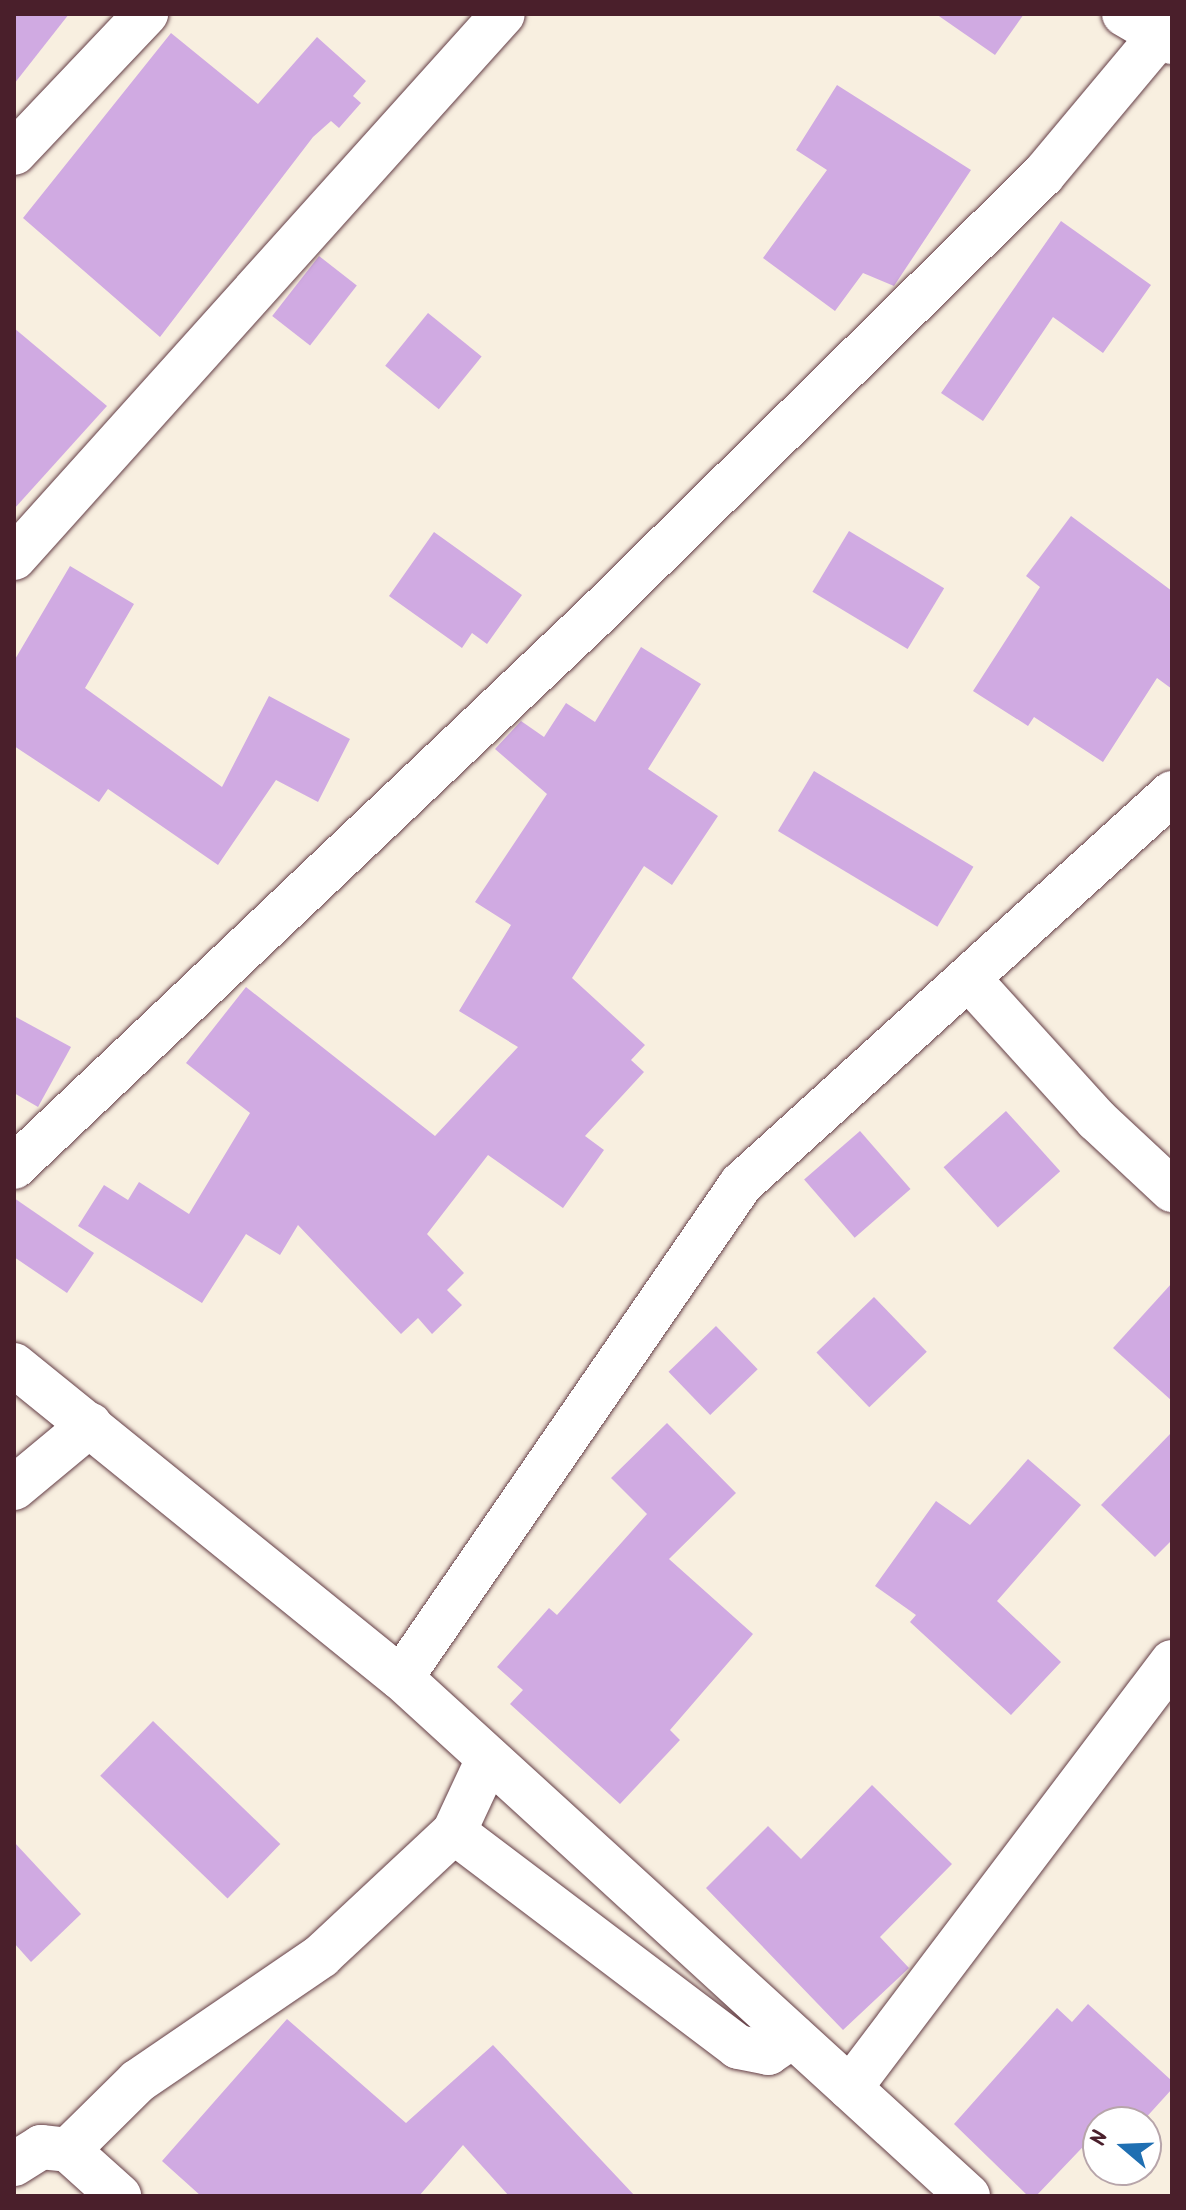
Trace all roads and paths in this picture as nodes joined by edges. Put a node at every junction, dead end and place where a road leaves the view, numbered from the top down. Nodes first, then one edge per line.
1 (146, 14) edge
2 (503, 14) edge
3 (1152, 30) edge
4 (14, 153) edge
5 (14, 558) edge
6 (1172, 793) edge
7 (969, 979) junction
8 (14, 1167) edge
9 (1172, 1190) edge
10 (14, 1365) edge
11 (90, 1425) junction
12 (14, 1488) edge
13 (1170, 1667) edge
14 (401, 1678) junction
15 (488, 1759) junction
16 (454, 1832) junction
17 (793, 2036) junction
18 (850, 2088) junction
19 (68, 2150) junction
20 (14, 2164) edge
21 (119, 2196) edge
22 (968, 2196) edge

1 - 4 street
2 - 5 street
3 - 8 street
6 - 7 street
7 - 9 street
7 - 14 street
10 - 11 street
11 - 12 street
11 - 14 street
13 - 18 street
14 - 15 street
15 - 16 street
15 - 17 street
16 - 17 street
16 - 19 street
17 - 18 street
18 - 22 street
19 - 20 street
19 - 21 street

